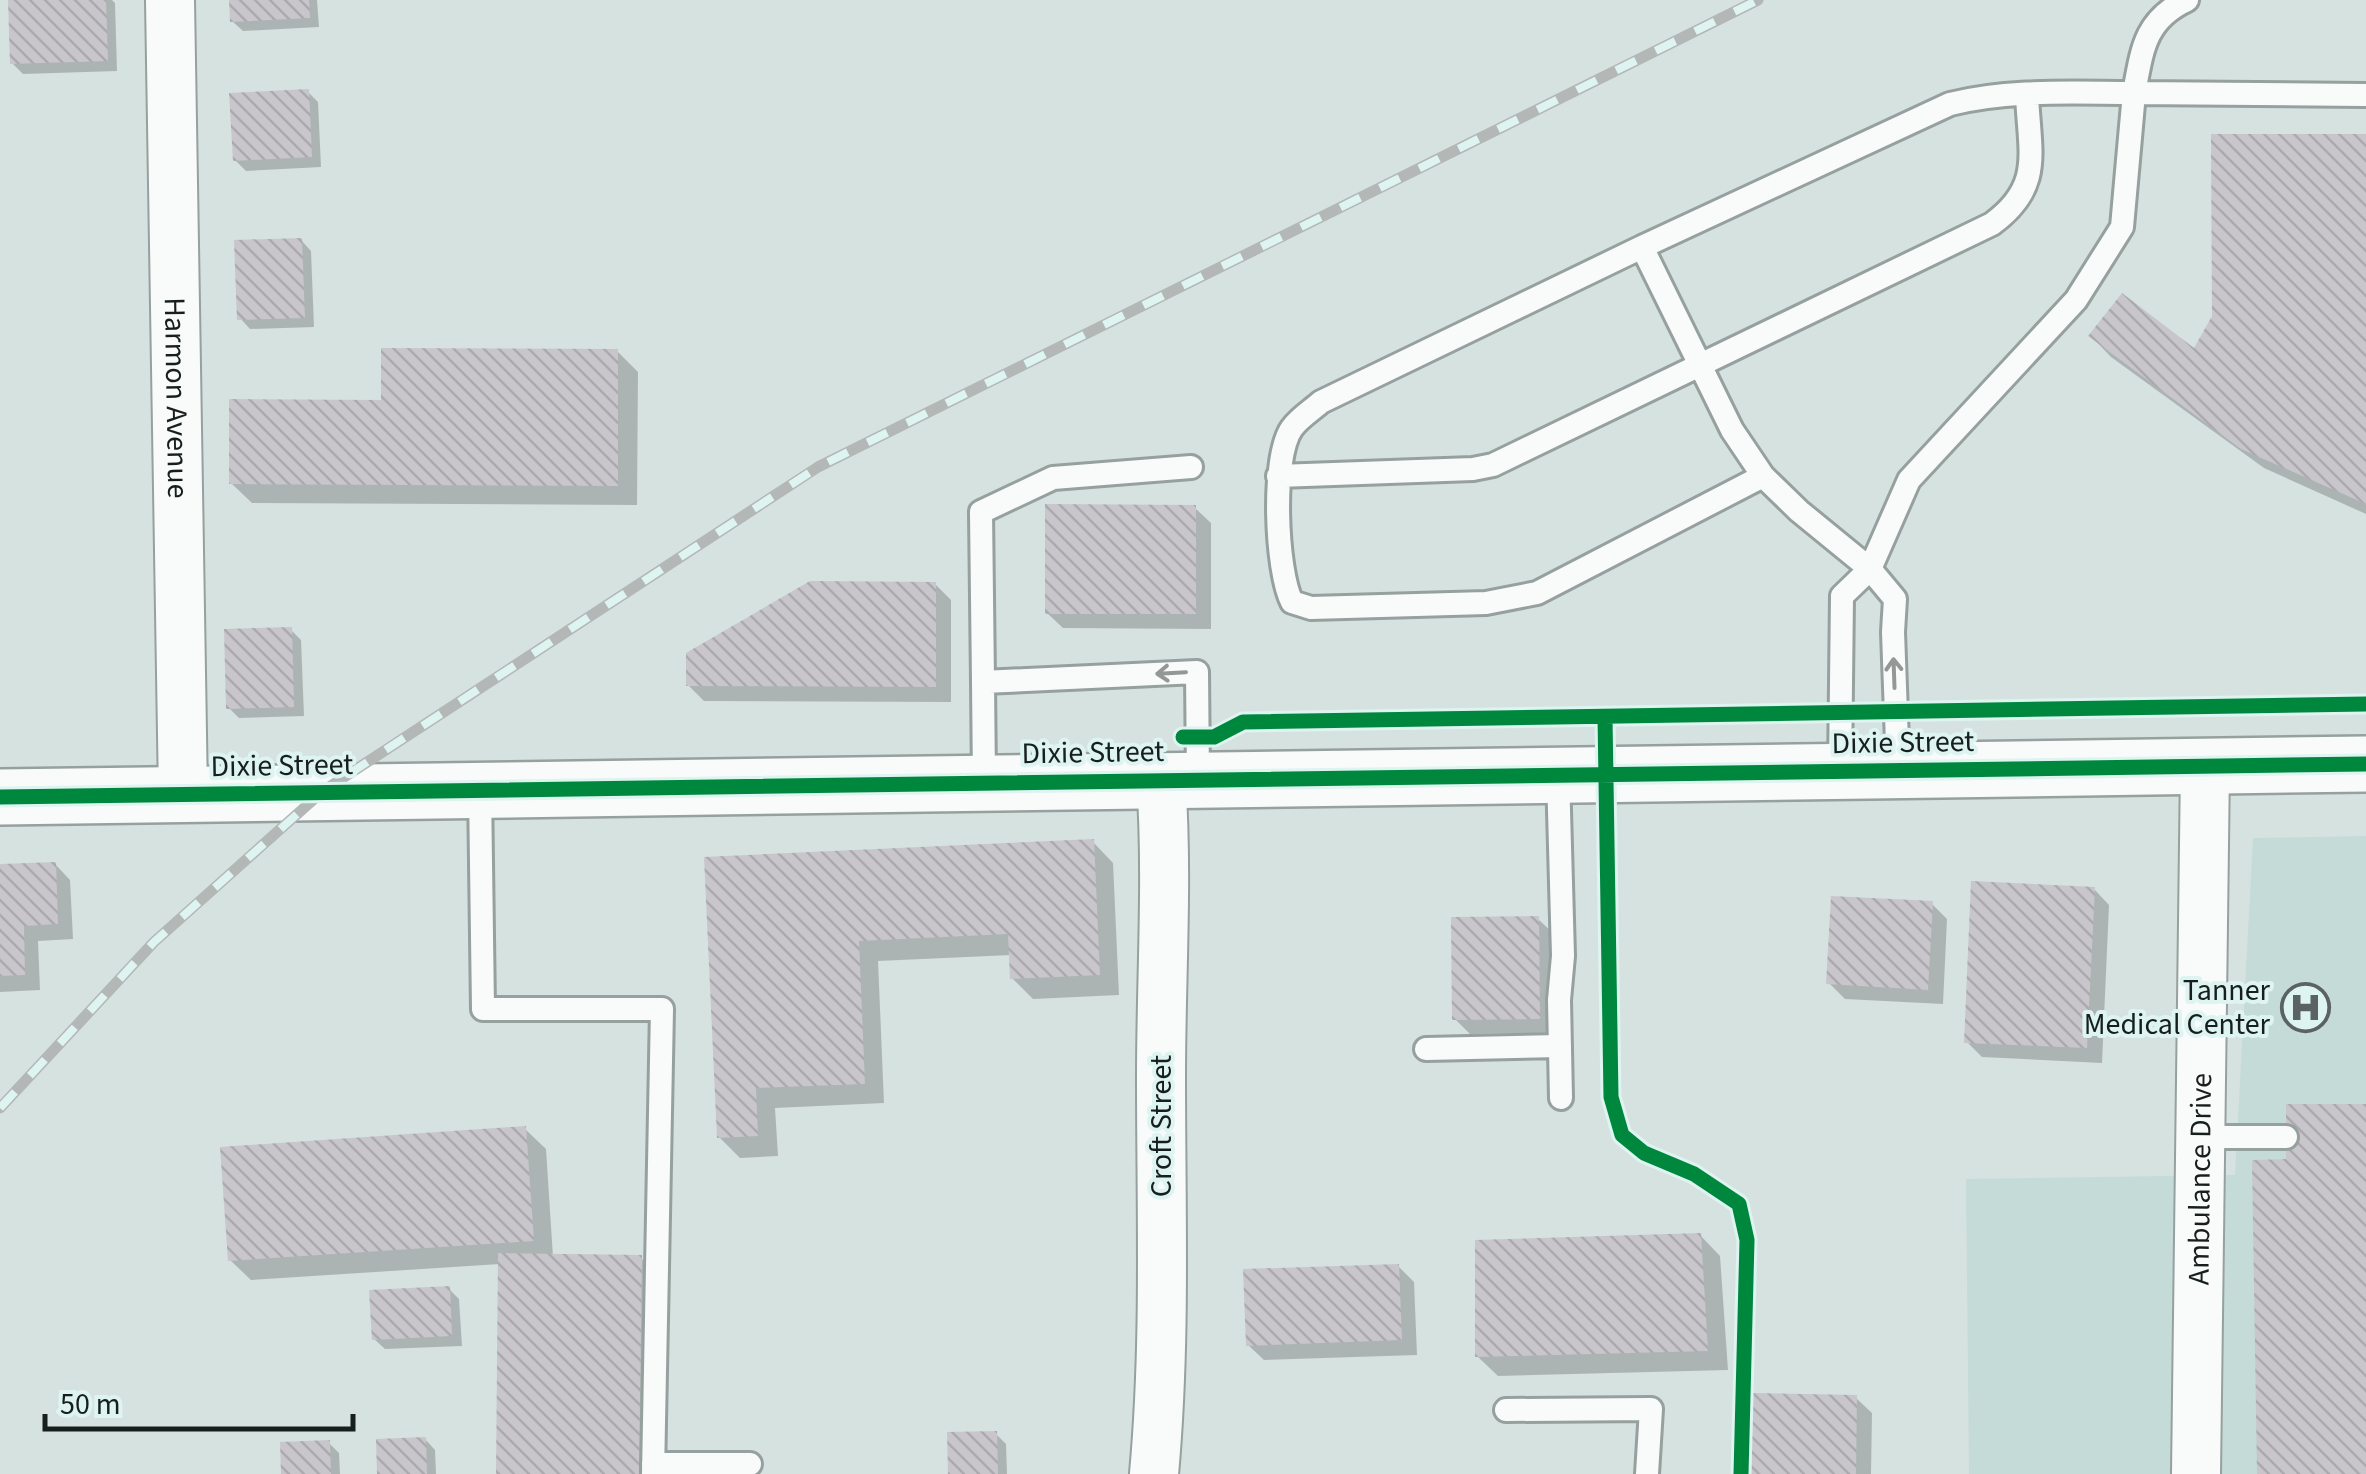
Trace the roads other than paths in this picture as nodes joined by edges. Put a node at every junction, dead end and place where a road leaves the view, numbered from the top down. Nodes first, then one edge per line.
1 (170, 0) edge
2 (2188, 0) edge
3 (2134, 93) junction
4 (2027, 94) junction
5 (2366, 95) edge
6 (1642, 246) junction
7 (1700, 364) junction
8 (1191, 467) dead end
9 (1278, 476) junction
10 (1763, 476) junction
11 (1870, 569) junction
12 (984, 682) junction
13 (2366, 764) edge
14 (2205, 766) junction
15 (1840, 770) junction
16 (1898, 770) junction
17 (1558, 774) junction
18 (1180, 779) junction
19 (984, 781) junction
20 (480, 789) junction
21 (183, 795) junction
22 (0, 797) edge
23 (1560, 1046) junction
24 (1426, 1049) dead end
25 (1561, 1098) dead end
26 (2200, 1137) junction
27 (2286, 1137) dead end
28 (1506, 1410) dead end
29 (750, 1464) dead end
30 (653, 1469) edge
31 (1154, 1474) edge
32 (1647, 1474) edge
33 (2196, 1474) edge

1 - 21 street, Harmon Avenue
2 - 3 lane
3 - 4 lane
3 - 5 lane
3 - 11 lane
4 - 6 lane
4 - 7 lane
6 - 7 lane
6 - 9 lane
7 - 9 lane
7 - 10 lane
8 - 12 lane
9 - 10 lane
10 - 11 lane
11 - 15 lane
16 -> 11 lane
18 -> 12 lane
12 - 19 lane
13 - 14 street, Dixie Street
14 - 16 street, Dixie Street
14 - 26 street, Ambulance Drive
15 - 16 street, Dixie Street
15 - 17 street, Dixie Street
17 - 18 street, Dixie Street
17 - 23 lane
18 - 19 street, Dixie Street
18 - 31 street, Croft Street
19 - 20 street, Dixie Street
20 - 21 street, Dixie Street
20 - 30 lane
21 - 22 street, Dixie Street
23 - 24 lane
23 - 25 lane
26 - 27 lane
26 - 33 street, Ambulance Drive
28 - 32 lane
29 - 30 lane

